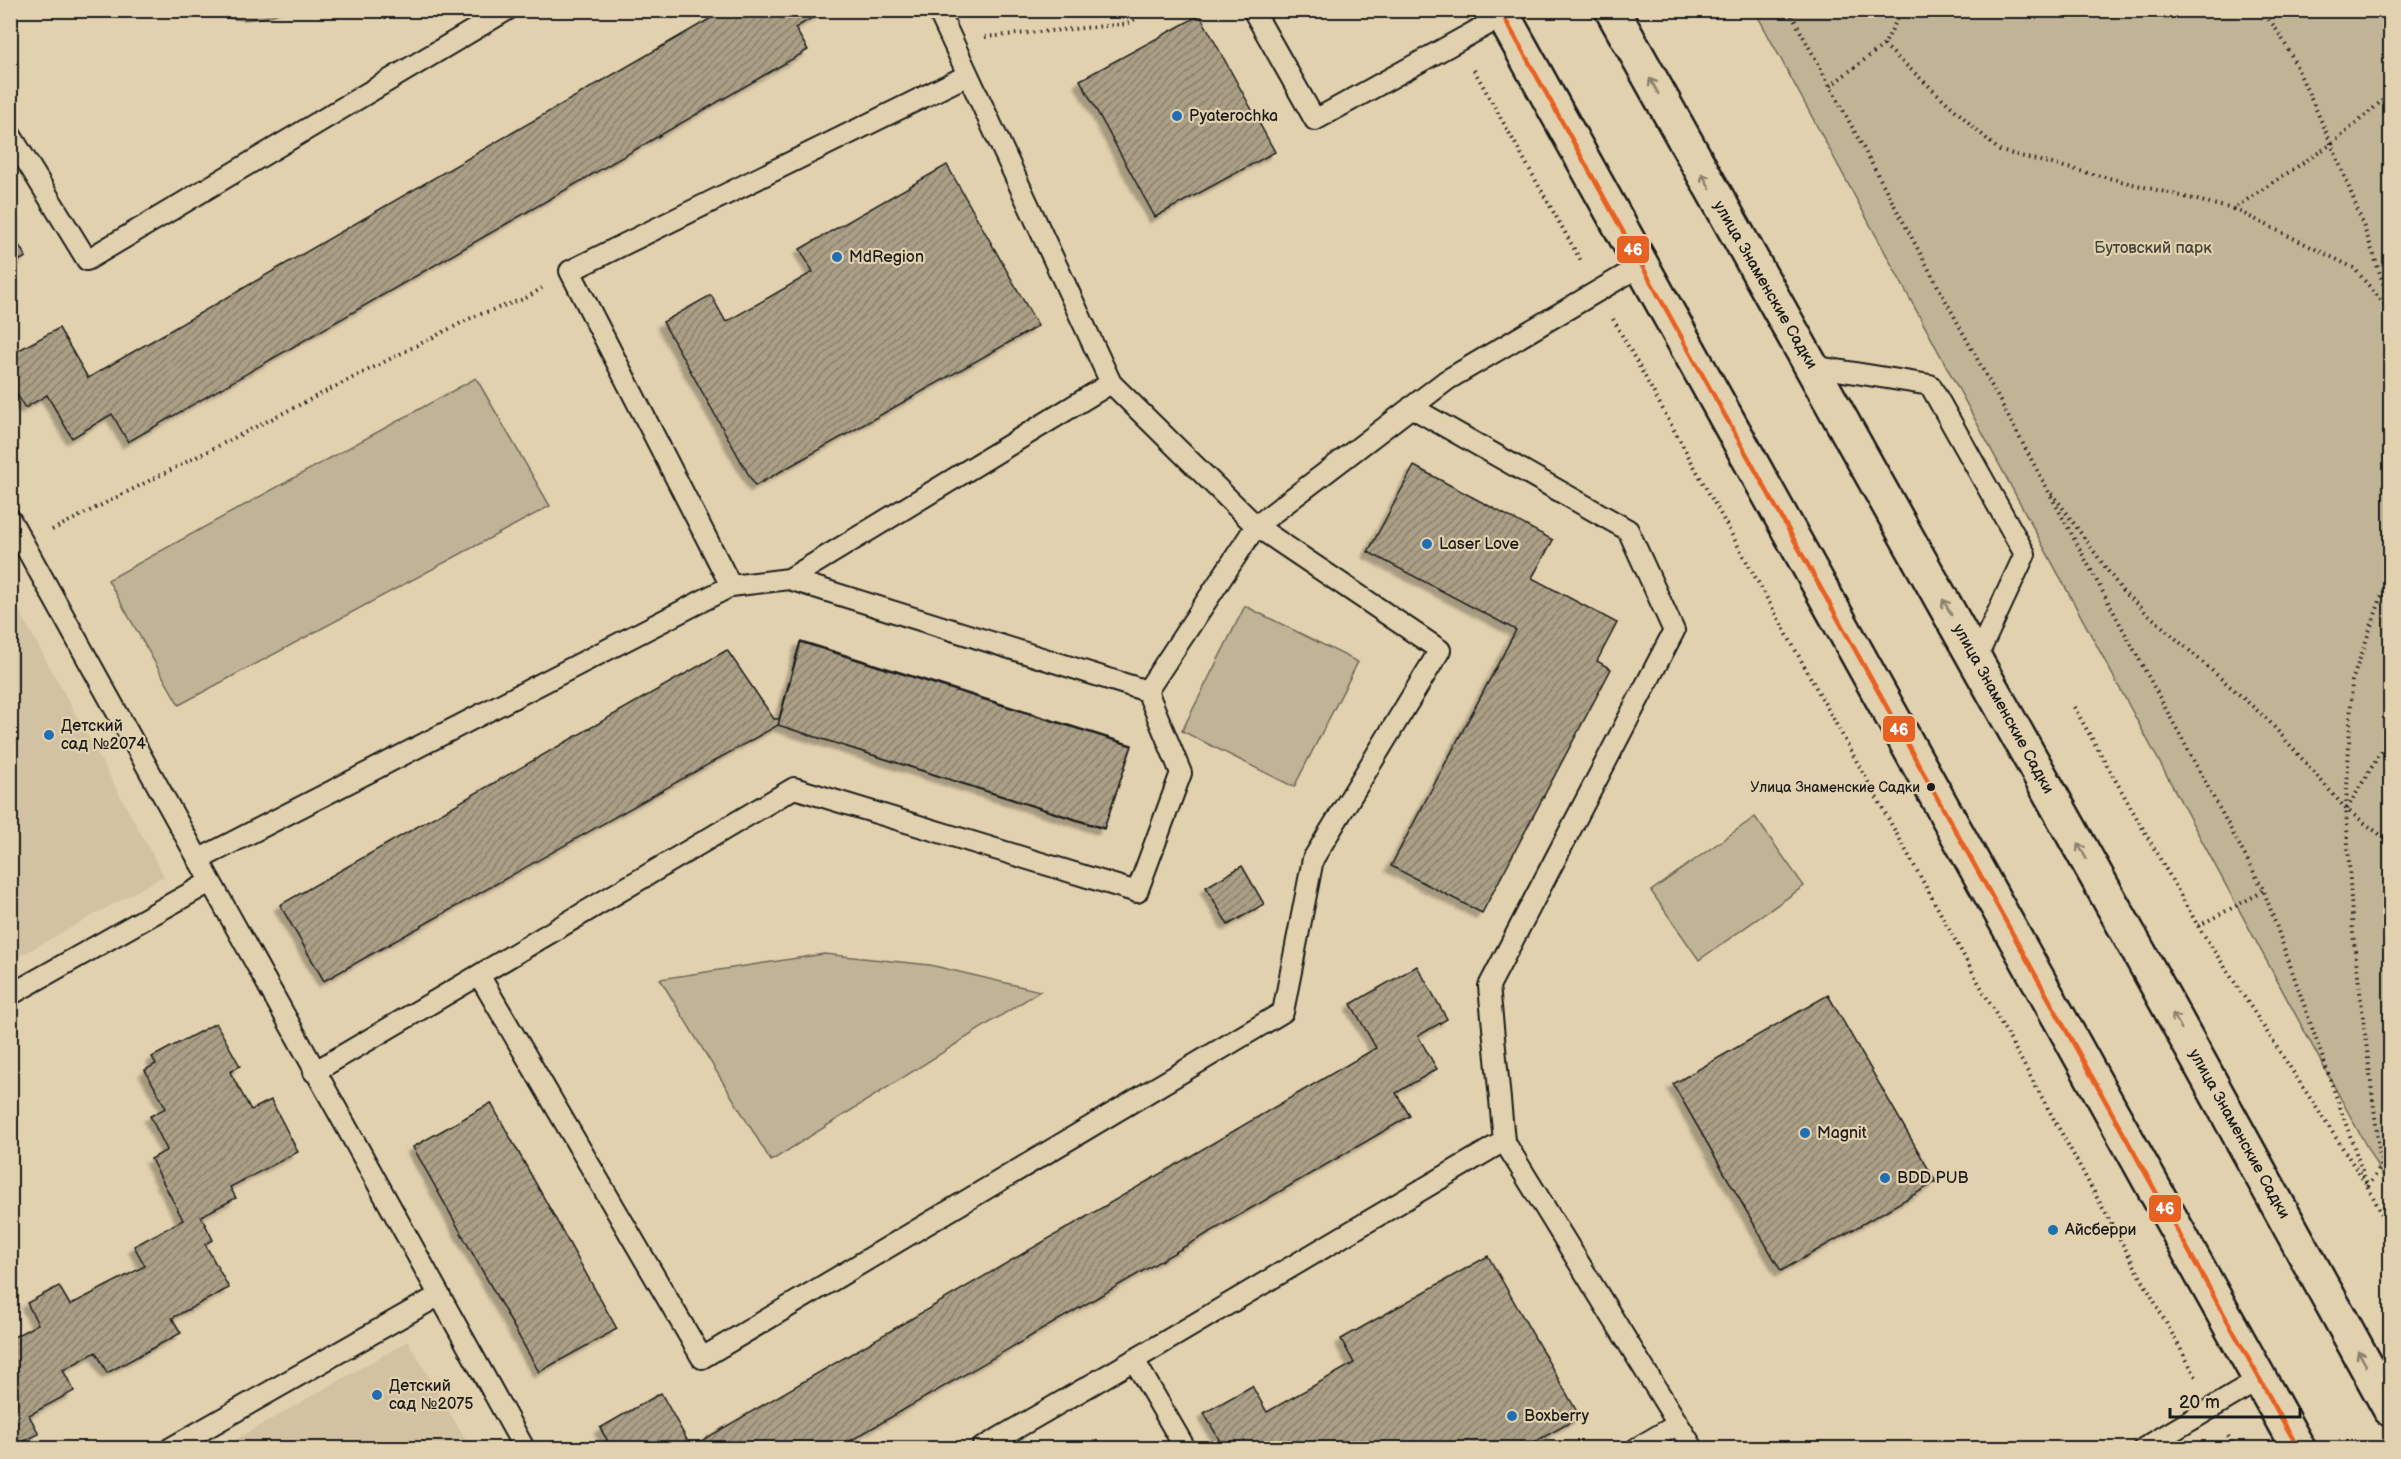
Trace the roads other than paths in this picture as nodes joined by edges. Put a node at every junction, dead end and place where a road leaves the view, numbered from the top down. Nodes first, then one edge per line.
1 (507, 10) edge
2 (938, 10) edge
3 (1253, 10) edge
4 (1612, 10) edge
5 (1502, 13) edge
6 (968, 75) junction
7 (10, 134) edge
8 (1642, 265) junction
9 (1812, 366) junction
10 (1111, 383) junction
11 (1411, 407) junction
12 (10, 519) edge
13 (1256, 526) junction
14 (789, 579) junction
15 (731, 586) junction
16 (1976, 659) junction
17 (1147, 691) junction
18 (198, 860) junction
19 (210, 882) junction
20 (479, 975) junction
21 (10, 995) edge
22 (314, 1072) junction
23 (1504, 1142) junction
24 (438, 1296) junction
25 (1134, 1360) junction
26 (2259, 1380) junction
27 (2391, 1409) edge
28 (1678, 1424) junction
29 (171, 1449) edge
30 (524, 1449) edge
31 (981, 1449) edge
32 (1185, 1449) edge
33 (1636, 1449) edge
34 (1693, 1449) edge
35 (2144, 1449) edge
36 (2298, 1449) edge

1 - 7 lane
2 - 6 lane
3 - 5 lane
9 -> 4 street, улица Знаменские Садки
5 - 8 street
6 - 10 lane
6 - 15 lane
8 - 11 lane
8 - 26 street
16 -> 9 street, улица Знаменские Садки
9 - 16 lane
10 - 13 lane
10 - 14 lane
11 - 13 lane
11 - 23 lane
12 - 18 lane
13 - 17 lane
13 - 20 lane
14 - 15 lane
14 - 17 lane
15 - 18 lane
27 -> 16 street, улица Знаменские Садки
17 - 20 lane
18 - 19 lane
19 - 21 lane
19 - 22 lane
20 - 22 lane
22 - 24 lane
23 - 25 lane
23 - 28 lane
24 - 29 lane
24 - 30 lane
25 - 31 lane
25 - 32 lane
26 - 35 lane
26 - 36 street
28 - 33 lane
28 - 34 lane

